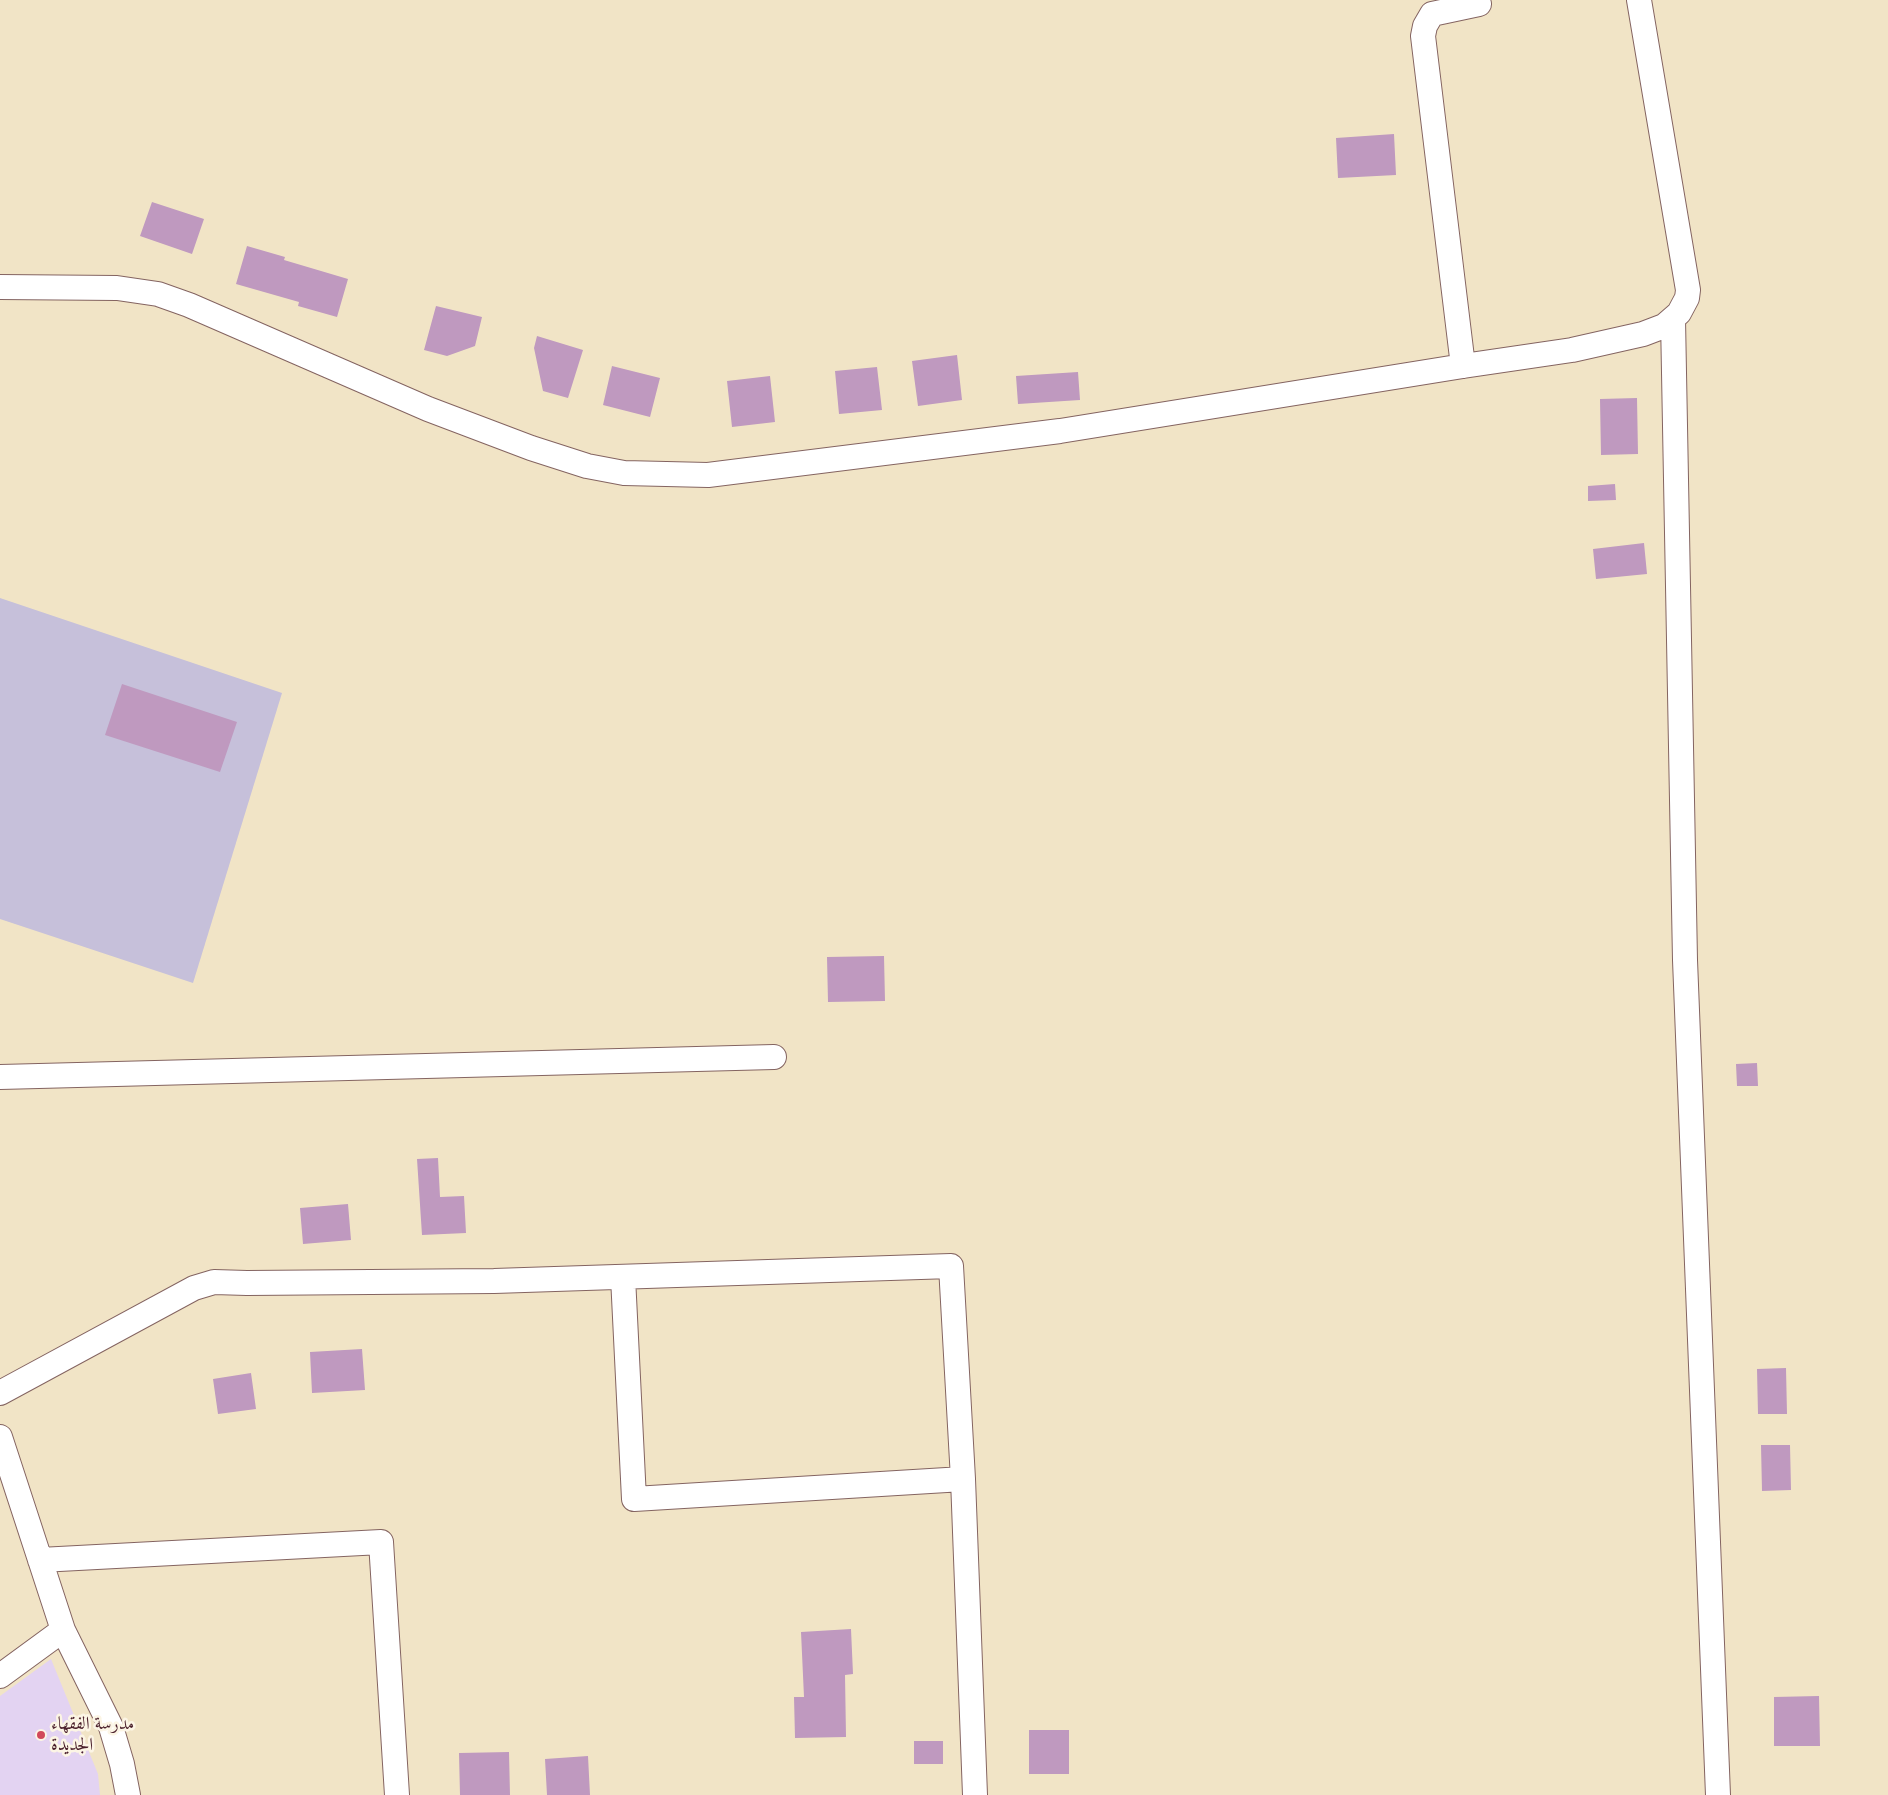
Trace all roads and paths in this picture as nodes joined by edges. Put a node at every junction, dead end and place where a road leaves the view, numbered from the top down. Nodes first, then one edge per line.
1 (1639, 0) edge
2 (1479, 4) dead end
3 (0, 286) edge
4 (1673, 320) junction
5 (1463, 366) junction
6 (774, 1057) dead end
7 (0, 1077) edge
8 (623, 1277) junction
9 (0, 1393) edge
10 (0, 1438) edge
11 (963, 1479) junction
12 (40, 1560) junction
13 (63, 1630) junction
14 (0, 1676) edge
15 (128, 1795) edge
16 (397, 1795) edge
17 (975, 1795) edge
18 (1718, 1795) edge

1 - 4 street
2 - 5 street
3 - 5 street
4 - 5 street
4 - 18 street
6 - 7 street
8 - 9 street
8 - 11 street
8 - 11 street
10 - 12 street
11 - 17 street
12 - 13 street
12 - 16 street
13 - 14 street
13 - 15 street

